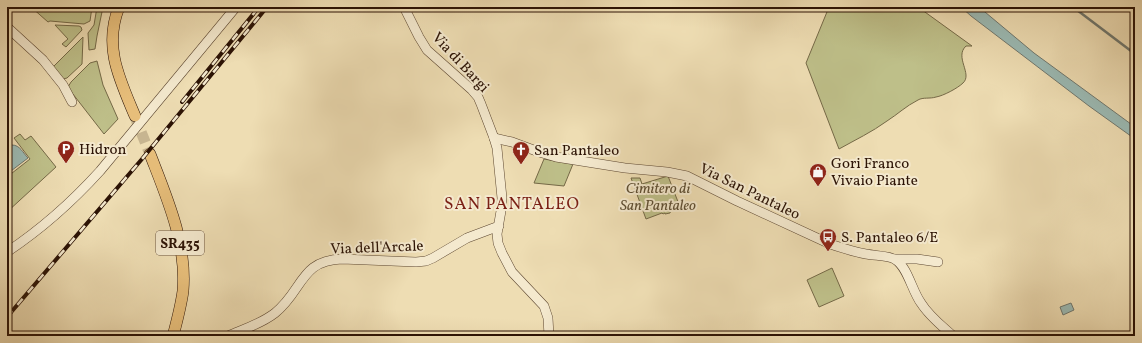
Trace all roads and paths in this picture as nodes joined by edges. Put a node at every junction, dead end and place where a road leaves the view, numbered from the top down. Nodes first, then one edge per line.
1 (119, 7) edge
2 (236, 7) edge
3 (404, 7) edge
4 (7, 27) edge
5 (72, 102) dead end
6 (135, 116) tunnel mouth
7 (494, 138) junction
8 (150, 154) tunnel mouth
9 (499, 226) junction
10 (7, 252) edge
11 (895, 259) junction
12 (938, 262) dead end
13 (173, 336) edge
14 (228, 336) edge
15 (549, 336) edge
16 (953, 336) edge

1 - 6 main road
2 - 10 street
3 - 7 street, Via di Bargi
4 - 5 street
7 - 9 street, Via di Bargi
7 - 11 street, Via San Pantaleo
8 - 13 main road, SR435
9 - 14 street, Via dell'Arcale
9 - 15 street, Via di Bargi
11 - 12 street, Via San Pantaleo
11 - 16 street

